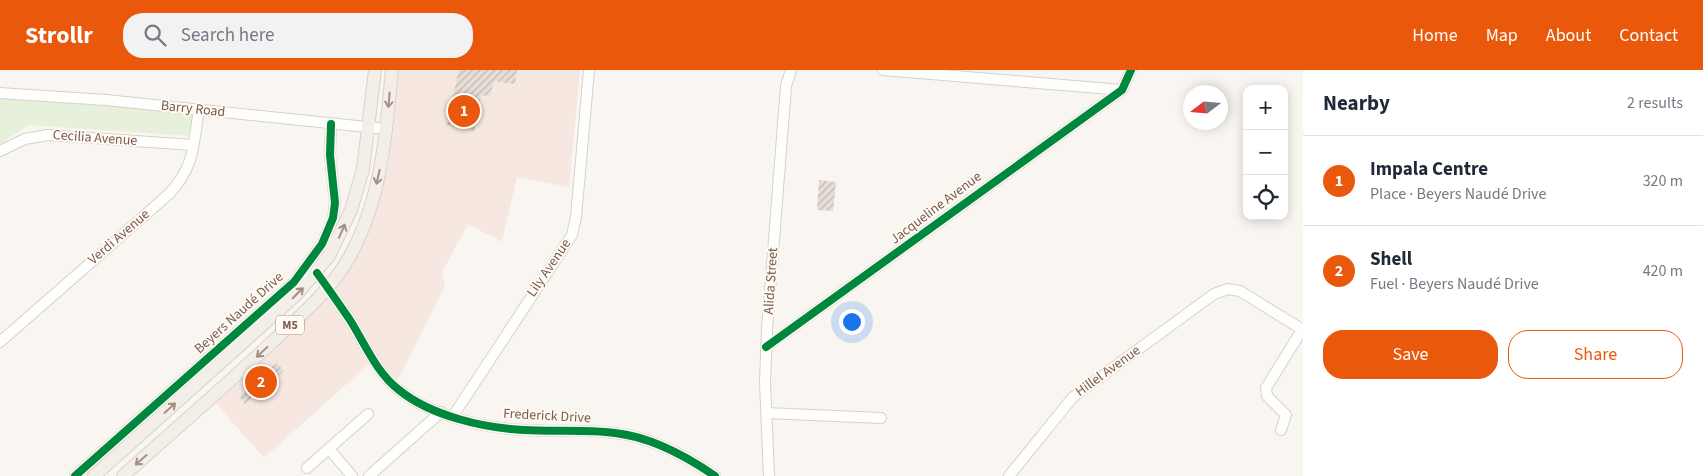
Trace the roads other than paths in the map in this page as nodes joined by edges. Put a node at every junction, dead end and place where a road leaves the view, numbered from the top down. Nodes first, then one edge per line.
1 (375, 70) edge
2 (392, 70) edge
3 (589, 70) edge
4 (784, 70) edge
5 (791, 70) edge
6 (883, 70) edge
7 (1131, 70) edge
8 (786, 86) junction
9 (1122, 90) junction
10 (0, 93) edge
11 (199, 110) junction
12 (332, 124) junction
13 (369, 128) junction
14 (386, 129) junction
15 (193, 145) junction
16 (0, 152) edge
17 (317, 273) junction
18 (329, 289) junction
19 (1302, 330) edge
20 (0, 342) edge
21 (766, 347) junction
22 (441, 412) junction
23 (767, 413) junction
24 (368, 414) dead end
25 (453, 416) junction
26 (881, 418) dead end
27 (1281, 430) dead end
28 (329, 449) junction
29 (307, 468) dead end
30 (75, 476) edge
31 (94, 476) edge
32 (123, 476) edge
33 (352, 476) edge
34 (369, 476) edge
35 (715, 476) edge
36 (769, 476) edge
37 (1009, 476) edge

1 - 13 main road, Beyers Naudé Drive / M5
2 -> 14 main road, M5
3 - 25 street, Lily Avenue
4 - 8 street, Alida Street
5 - 8 street, Alida Street
6 - 9 street
7 - 9 street
8 - 21 street, Alida Street
9 - 21 street, Jacqueline Avenue
10 - 11 street, Barry Road
11 - 12 street, Barry Road
11 - 15 street, Verdi Avenue
12 - 13 street, Barry Road
12 - 30 street, Beyers Naudé Drive
13 - 14 street, Barry Road
17 -> 13 main road, Beyers Naudé Drive / M5
14 -> 18 main road, M5
15 - 16 street, Cecilia Avenue
15 - 20 street, Verdi Avenue
17 - 18 street, Frederick Drive
31 -> 17 main road, Beyers Naudé Drive / M5
18 - 22 street, Frederick Drive
18 -> 32 main road, M5
19 - 27 street
19 - 37 street, Hillel Avenue
21 - 23 street, Alida Street
22 - 25 street, Frederick Drive
22 - 34 street
23 - 26 street
23 - 36 street, Alida Street
24 - 28 street
25 - 35 street, Frederick Drive
28 - 29 street
28 - 33 street

